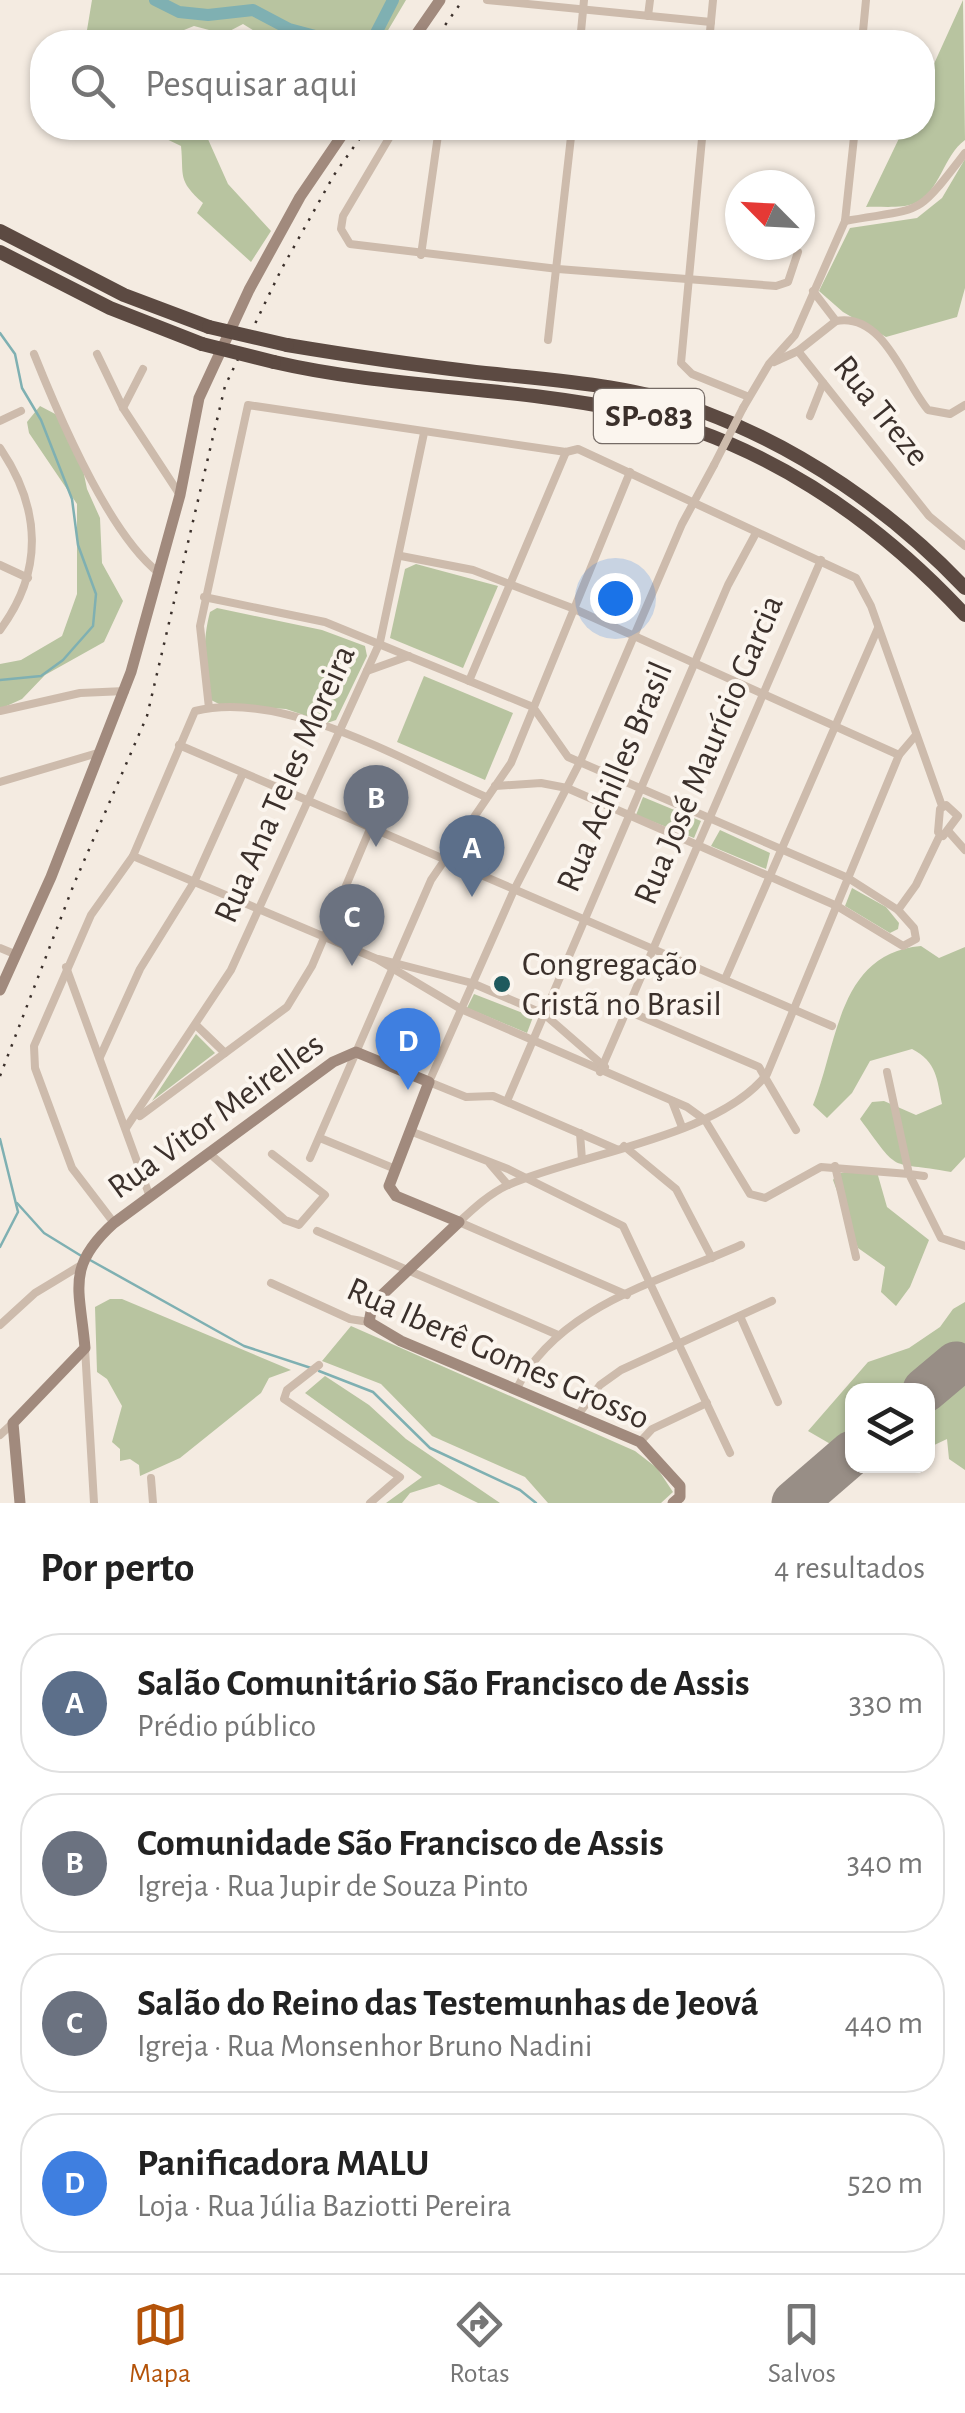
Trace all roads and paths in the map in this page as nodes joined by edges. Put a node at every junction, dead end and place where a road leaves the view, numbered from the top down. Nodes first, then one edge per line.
1 (440, 0) edge
2 (487, 0) edge
3 (584, 0) edge
4 (650, 0) edge
5 (714, 0) edge
6 (866, 0) edge
7 (514, 2) edge
8 (583, 11) junction
9 (648, 16) junction
10 (711, 22) junction
11 (419, 30) edge
12 (581, 30) edge
13 (711, 30) edge
14 (863, 30) edge
15 (339, 140) edge
16 (388, 140) edge
17 (436, 140) edge
18 (571, 140) edge
19 (701, 140) edge
20 (854, 140) edge
21 (965, 153) edge
22 (845, 221) junction
23 (0, 231) edge
24 (0, 252) edge
25 (421, 255) junction
26 (795, 260) edge
27 (558, 269) junction
28 (690, 278) junction
29 (814, 291) junction
30 (836, 322) junction
31 (548, 340) dead end
32 (798, 351) junction
33 (34, 354) dead end
34 (96, 354) dead end
35 (770, 364) junction
36 (142, 369) dead end
37 (822, 382) junction
38 (749, 397) junction
39 (965, 405) edge
40 (124, 408) junction
41 (20, 412) dead end
42 (810, 416) dead end
43 (0, 421) edge
44 (424, 433) junction
45 (0, 448) edge
46 (566, 452) junction
47 (185, 467) junction
48 (162, 470) junction
49 (630, 472) junction
50 (180, 495) junction
51 (694, 504) junction
52 (756, 533) junction
53 (964, 546) edge
54 (401, 556) junction
55 (821, 560) junction
56 (0, 565) edge
57 (160, 574) junction
58 (28, 578) junction
59 (512, 585) junction
60 (965, 588) edge
61 (204, 596) junction
62 (572, 608) junction
63 (965, 615) edge
64 (878, 628) junction
65 (0, 630) edge
66 (634, 635) junction
67 (380, 642) junction
68 (410, 656) junction
69 (695, 662) junction
70 (366, 671) junction
71 (469, 681) junction
72 (124, 691) junction
73 (764, 692) junction
74 (533, 707) junction
75 (208, 708) junction
76 (0, 711) edge
77 (834, 724) junction
78 (339, 733) junction
79 (916, 736) junction
80 (179, 745) junction
81 (101, 752) junction
82 (899, 755) junction
83 (75, 760) junction
84 (580, 762) junction
85 (242, 773) junction
86 (92, 774) junction
87 (0, 782) edge
88 (495, 786) junction
89 (640, 787) junction
90 (567, 788) junction
91 (486, 797) junction
92 (307, 802) junction
93 (942, 806) junction
94 (961, 814) edge
95 (626, 817) junction
96 (710, 817) junction
97 (370, 829) junction
98 (944, 834) junction
99 (698, 845) junction
100 (780, 847) junction
101 (965, 850) edge
102 (133, 856) junction
103 (442, 859) junction
104 (768, 875) junction
105 (848, 878) junction
106 (194, 882) junction
107 (514, 890) junction
108 (837, 906) junction
109 (260, 908) junction
110 (898, 910) junction
111 (584, 919) junction
112 (326, 936) junction
113 (0, 948) edge
114 (654, 950) junction
115 (17, 955) junction
116 (0, 964) edge
117 (393, 965) junction
118 (66, 967) junction
119 (725, 979) junction
120 (472, 983) junction
121 (3, 984) edge
122 (461, 1010) junction
123 (794, 1010) junction
124 (628, 1011) junction
125 (544, 1014) junction
126 (196, 1025) junction
127 (832, 1026) dead end
128 (532, 1041) junction
129 (356, 1052) junction
130 (225, 1053) junction
131 (100, 1057) junction
132 (333, 1062) junction
133 (602, 1069) junction
134 (348, 1072) junction
135 (887, 1072) dead end
136 (766, 1074) junction
137 (429, 1082) junction
138 (507, 1101) junction
139 (672, 1101) junction
140 (705, 1120) junction
141 (129, 1125) junction
142 (682, 1127) junction
143 (796, 1130) dead end
144 (408, 1131) junction
145 (580, 1132) junction
146 (320, 1138) junction
147 (644, 1139) junction
148 (620, 1147) junction
149 (210, 1153) junction
150 (272, 1154) dead end
151 (310, 1158) dead end
152 (582, 1160) junction
153 (486, 1161) junction
154 (647, 1163) junction
155 (834, 1166) junction
156 (551, 1170) junction
157 (391, 1174) junction
158 (909, 1174) junction
159 (924, 1176) dead end
160 (524, 1180) junction
161 (508, 1186) junction
162 (557, 1194) junction
163 (150, 1197) junction
164 (459, 1222) junction
165 (114, 1223) junction
166 (317, 1231) dead end
167 (741, 1244) dead end
168 (965, 1246) edge
169 (856, 1257) dead end
170 (712, 1258) junction
171 (80, 1264) junction
172 (408, 1271) junction
173 (651, 1282) junction
174 (271, 1283) dead end
175 (604, 1284) junction
176 (627, 1295) junction
177 (772, 1301) dead end
178 (606, 1306) junction
179 (740, 1316) junction
180 (370, 1322) junction
181 (0, 1325) edge
182 (558, 1335) junction
183 (680, 1343) junction
184 (85, 1348) junction
185 (319, 1365) dead end
186 (516, 1390) junction
187 (778, 1402) dead end
188 (708, 1404) junction
189 (578, 1415) junction
190 (12, 1423) junction
191 (0, 1435) edge
192 (640, 1442) junction
193 (730, 1453) dead end
194 (151, 1478) dead end
195 (676, 1500) edge
196 (20, 1503) edge
197 (94, 1503) edge
198 (153, 1503) edge
199 (370, 1503) edge

1 - 11 street
2 - 7 street
3 - 8 street
4 - 9 street
5 - 10 street
6 - 14 street
7 - 8 street
8 - 9 street
8 - 12 street
9 - 10 street
10 - 13 street
15 - 47 street
16 - 25 street
17 - 25 street
18 - 27 street
19 - 28 street
20 - 22 street
21 - 22 street
22 - 29 street
23 - 60 highway, SP-083, bridge
24 - 63 highway, SP-083, bridge
25 - 27 street
26 - 28 street
27 - 28 street
27 - 31 street
28 - 38 street
29 - 30 street
29 - 35 street
30 - 32 street
30 - 39 street
32 - 35 street
32 - 37 street, Rua Treze
33 - 57 street
34 - 40 street
35 - 38 street
36 - 40 street
37 - 42 street
37 - 53 street, Rua Treze
38 - 51 street, bridge
40 - 48 street
41 - 43 street
44 - 46 street
44 - 54 street, Rua Ana Teles Moreira
44 - 61 street
45 - 58 street
46 - 49 street
46 - 59 street
47 - 48 street
47 - 50 street
48 - 50 street
49 - 51 street
49 - 62 street, Rua Vitor Meirelles
50 - 57 street
51 - 52 street
51 - 66 street
52 - 55 street
52 - 69 street, Rua Achilles Brasil
54 - 59 street
54 - 67 street, Rua Ana Teles Moreira
55 - 64 street
55 - 73 street, Rua José Maurício Garcia
56 - 58 street
57 - 72 street
58 - 65 street
59 - 62 street
59 - 71 street
61 - 67 street
61 - 75 street
62 - 66 street
62 - 74 street, Rua Vitor Meirelles
64 - 77 street
64 - 79 street
66 - 69 street
66 - 84 street
67 - 68 street
67 - 70 street, Rua Ana Teles Moreira
68 - 70 street
68 - 71 street
69 - 73 street
69 - 89 street, Rua Achilles Brasil
70 - 78 street, Rua Ana Teles Moreira
71 - 74 street
72 - 76 street
72 - 81 street
73 - 77 street
73 - 96 street, Rua José Maurício Garcia
74 - 84 street
74 - 88 street, Rua Vitor Meirelles
75 - 78 street
75 - 80 street
77 - 82 street
77 - 100 street
78 - 91 street
78 - 92 street, Rua Ana Teles Moreira
79 - 82 street
79 - 93 street
80 - 85 street
80 - 102 street
81 - 83 street
81 - 86 street
82 - 105 street
83 - 86 street
83 - 87 street
84 - 89 street
84 - 90 street
85 - 92 street
85 - 106 street
86 - 115 street
88 - 90 street
88 - 91 street, Rua Vitor Meirelles
89 - 95 street, Rua Achilles Brasil
89 - 96 street
90 - 95 street
90 - 107 street
91 - 103 street, Rua Vitor Meirelles
92 - 97 street
92 - 109 street, Rua Ana Teles Moreira
93 - 94 street
93 - 98 street
94 - 98 street
95 - 99 street
95 - 111 street, Rua Achilles Brasil
96 - 99 street, Rua José Maurício Garcia
96 - 100 street
97 - 103 street
97 - 112 street
98 - 101 street
98 - 110 street
99 - 104 street
99 - 114 street, Rua José Maurício Garcia
100 - 104 street
100 - 105 street
102 - 106 street
102 - 118 street
103 - 107 street
103 - 117 street, Rua Vitor Meirelles
104 - 108 street
104 - 119 street
105 - 108 street
105 - 110 street
106 - 109 street
106 - 131 street
107 - 111 street
107 - 120 street
108 - 110 street
108 - 123 street
109 - 112 street
109 - 126 street, Rua Ana Teles Moreira
111 - 114 street
111 - 125 street, Rua Achilles Brasil
112 - 117 street
112 - 130 street
113 - 115 street
114 - 119 street
114 - 124 street, Rua José Maurício Garcia
115 - 121 street
116 - 121 street
117 - 120 street
117 - 122 street
117 - 129 street, Rua Vitor Meirelles
118 - 131 street
118 - 165 street
119 - 123 street
120 - 122 street
120 - 125 street
122 - 128 street
122 - 137 street
123 - 127 street
123 - 136 street
124 - 133 street, Rua José Maurício Garcia
124 - 136 street
125 - 128 street, Rua Achilles Brasil
125 - 133 street
126 - 130 street
126 - 141 street, Rua Ana Teles Moreira
128 - 133 street
128 - 138 street, Rua Achilles Brasil
129 - 132 street, Rua Vitor Meirelles
129 - 134 street
129 - 137 street
130 - 141 street
131 - 141 street
132 - 134 street
132 - 149 street, Rua Vitor Meirelles
133 - 139 street
134 - 146 street
135 - 158 street
136 - 140 street
136 - 143 street
137 - 138 street
137 - 144 street
138 - 145 street
139 - 140 street
139 - 142 street
140 - 142 street
140 - 155 street
141 - 163 street
142 - 147 street
144 - 153 street
144 - 157 street
145 - 148 street
145 - 152 street
146 - 151 street
146 - 157 street
147 - 148 street
147 - 154 street
148 - 152 street
148 - 154 street
149 - 150 street
149 - 163 street, Rua Vitor Meirelles
152 - 156 street
153 - 160 street
153 - 161 street
154 - 170 street
155 - 158 street
155 - 169 street
156 - 160 street
156 - 162 street
157 - 164 street
158 - 159 street
158 - 168 street
160 - 161 street
160 - 162 street
161 - 164 street
162 - 173 street
163 - 165 street, Rua Vitor Meirelles
164 - 172 street
164 - 175 street
165 - 171 street, Rua Vitor Meirelles
166 - 172 street
167 - 170 street
170 - 173 street
171 - 181 street
171 - 184 street
172 - 180 street
172 - 182 street
173 - 176 street
173 - 183 street
174 - 180 street, Rua Iberê Gomes Grosso
175 - 176 street
175 - 178 street
176 - 178 street
177 - 179 street
178 - 182 street
179 - 183 street
179 - 187 street
180 - 186 street, Rua Iberê Gomes Grosso
182 - 186 street
183 - 188 street
183 - 189 street
184 - 190 street
184 - 197 street
185 - 199 street
186 - 189 street, Rua Iberê Gomes Grosso
188 - 192 street
188 - 193 street
189 - 192 street, Rua Iberê Gomes Grosso
190 - 191 street
190 - 196 street
192 - 195 street, Rua Iberê Gomes Grosso
194 - 198 street

